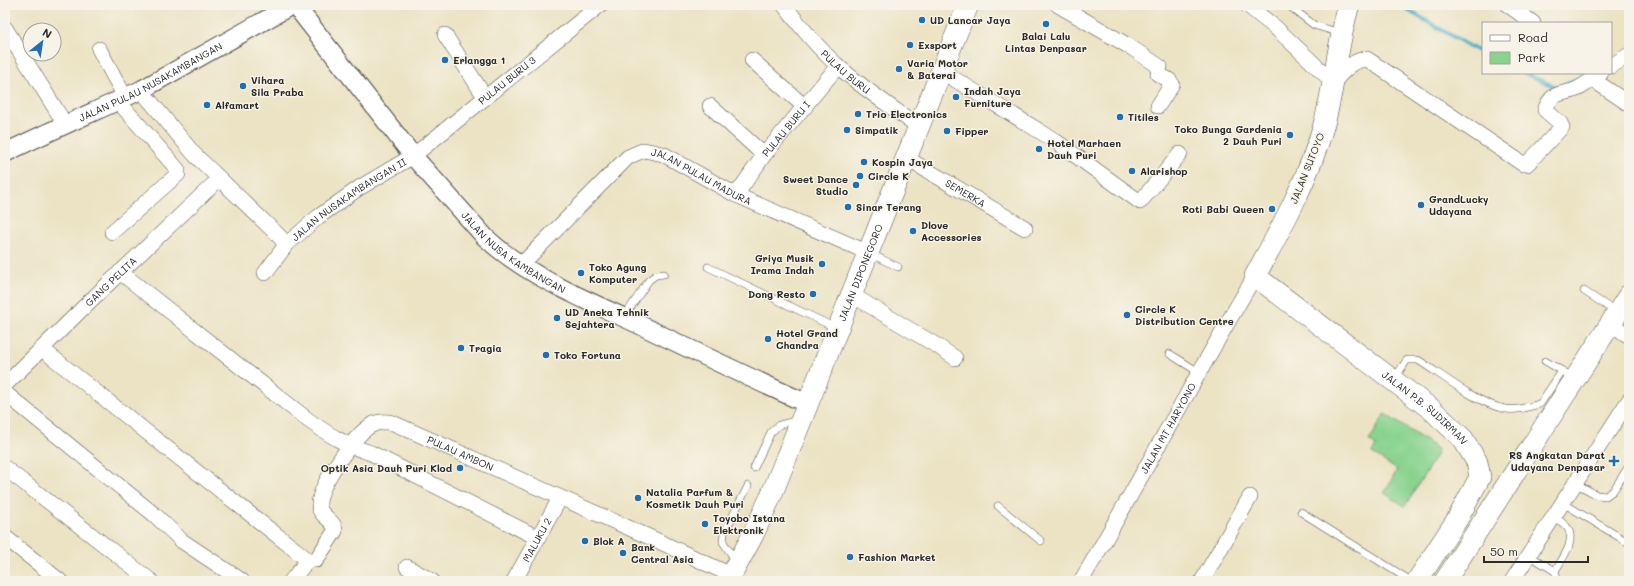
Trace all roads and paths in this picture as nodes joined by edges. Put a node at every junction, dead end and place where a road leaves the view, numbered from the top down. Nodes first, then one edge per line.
1 (293, 5) edge
2 (784, 5) edge
3 (968, 5) edge
4 (1058, 5) edge
5 (1247, 5) edge
6 (1288, 5) edge
7 (1348, 5) edge
8 (1508, 5) edge
9 (594, 7) edge
10 (1532, 22) edge
11 (5, 28) edge
12 (1342, 33) junction
13 (445, 35) dead end
14 (99, 49) dead end
15 (1629, 55) edge
16 (752, 60) dead end
17 (838, 66) junction
18 (1612, 66) edge
19 (941, 71) junction
20 (1599, 74) edge
21 (1601, 74) edge
22 (1333, 82) junction
23 (128, 96) junction
24 (485, 98) junction
25 (1629, 104) edge
26 (710, 106) dead end
27 (1158, 106) dead end
28 (805, 107) junction
29 (65, 124) junction
30 (918, 126) junction
31 (5, 153) edge
32 (1180, 154) dead end
33 (764, 155) junction
34 (413, 156) junction
35 (906, 158) junction
36 (218, 179) junction
37 (736, 195) junction
38 (1025, 228) dead end
39 (112, 232) dead end
40 (286, 245) junction
41 (869, 253) junction
42 (521, 265) junction
43 (708, 267) dead end
44 (898, 267) dead end
45 (120, 272) junction
46 (265, 273) dead end
47 (664, 274) dead end
48 (1255, 276) junction
49 (1584, 292) dead end
50 (852, 295) junction
51 (1629, 295) edge
52 (624, 317) junction
53 (1614, 319) junction
54 (837, 328) junction
55 (1629, 336) edge
56 (42, 350) junction
57 (1170, 354) dead end
58 (955, 358) dead end
59 (1545, 361) dead end
60 (1200, 373) junction
61 (1568, 375) junction
62 (1394, 379) junction
63 (5, 385) edge
64 (5, 393) edge
65 (1627, 409) edge
66 (805, 412) junction
67 (349, 446) junction
68 (1629, 466) edge
69 (5, 468) edge
70 (754, 468) dead end
71 (1576, 483) junction
72 (748, 486) dead end
73 (1250, 497) dead end
74 (560, 498) junction
75 (1563, 502) junction
76 (998, 506) dead end
77 (1301, 512) dead end
78 (1554, 517) junction
79 (5, 537) edge
80 (538, 538) junction
81 (1041, 541) dead end
82 (1629, 543) edge
83 (1528, 555) junction
84 (308, 560) junction
85 (407, 567) dead end
86 (1555, 571) junction
87 (732, 573) edge
88 (60, 581) edge
89 (151, 581) edge
90 (242, 581) edge
91 (291, 581) edge
92 (432, 581) edge
93 (514, 581) edge
94 (1081, 581) edge
95 (1202, 581) edge
96 (1411, 581) edge
97 (1417, 581) edge
98 (1445, 581) edge
99 (1512, 581) edge
100 (1554, 581) edge

1 - 23 street, JALAN PULAU NUSAKAMBANGAN
1 - 34 street, JALAN NUSA KAMBANGAN
2 - 17 street, PULAU BURU
3 - 19 main road, JALAN DIPONEGORO
4 - 27 street
5 - 22 street
6 - 12 lane
7 - 12 main road, JALAN SUTOYO
8 - 10 street
9 - 24 street, PULAU BURU 3
11 - 29 street
12 - 22 main road, JALAN SUTOYO
13 - 24 street
14 - 23 street
15 - 18 street
16 - 28 street
17 - 28 street, PULAU BURU I
17 - 30 street, PULAU BURU
19 - 30 main road, JALAN DIPONEGORO
19 - 32 street
20 - 22 street
21 - 25 street
22 - 48 main road, JALAN SUTOYO
23 - 29 street, JALAN PULAU NUSAKAMBANGAN
23 - 36 street, JALAN NUSAKAMBANGAN II
23 - 39 street
24 - 34 street, PULAU BURU 3
26 - 33 street
28 - 33 street, PULAU BURU I
29 - 31 street, JALAN PULAU NUSAKAMBANGAN
30 - 35 main road, JALAN DIPONEGORO
33 - 37 street, PULAU BURU I
34 - 40 street, JALAN NUSAKAMBANGAN II
34 - 42 street, JALAN NUSA KAMBANGAN
35 - 38 street, SEMERKA
35 - 41 main road, JALAN DIPONEGORO
36 - 40 street, JALAN NUSAKAMBANGAN II
36 - 45 street, GANG PELITA
37 - 41 street, JALAN PULAU MADURA
37 - 42 street, JALAN PULAU MADURA
40 - 46 street, JALAN NUSAKAMBANGAN II
41 - 44 lane
41 - 50 main road, JALAN DIPONEGORO
42 - 52 street, JALAN NUSA KAMBANGAN
43 - 54 lane
45 - 56 street, GANG PELITA
45 - 67 street
47 - 52 lane
48 - 60 street, JALAN MT HARYONO
48 - 62 main road, JALAN P.B. SUDIRMAN
49 - 53 lane
50 - 54 main road, JALAN DIPONEGORO
50 - 58 street
51 - 53 main road
52 - 66 street, JALAN NUSA KAMBANGAN
53 - 55 street
53 - 61 main road
54 - 66 main road, JALAN DIPONEGORO
56 - 63 street, GANG PELITA
56 - 84 street
57 - 60 lane
59 - 61 lane
60 - 94 street, JALAN MT HARYONO
61 - 62 lane
61 - 98 main road
62 - 97 main road, JALAN P.B. SUDIRMAN
64 - 90 street
65 - 71 street
66 - 70 lane
66 - 87 main road, JALAN DIPONEGORO
67 - 74 street, PULAU AMBON
67 - 80 street
67 - 84 street, PULAU AMBON
68 - 71 lane
69 - 89 street
71 - 75 street
72 - 87 lane
73 - 95 street
74 - 80 street, MALUKU 2
74 - 87 street, PULAU AMBON
75 - 78 street
75 - 82 lane
76 - 81 lane
77 - 96 lane
78 - 83 street
78 - 86 lane
79 - 88 street
80 - 93 street, MALUKU 2
83 - 86 lane
83 - 99 street
84 - 91 street, PULAU AMBON
85 - 92 street
86 - 100 lane

